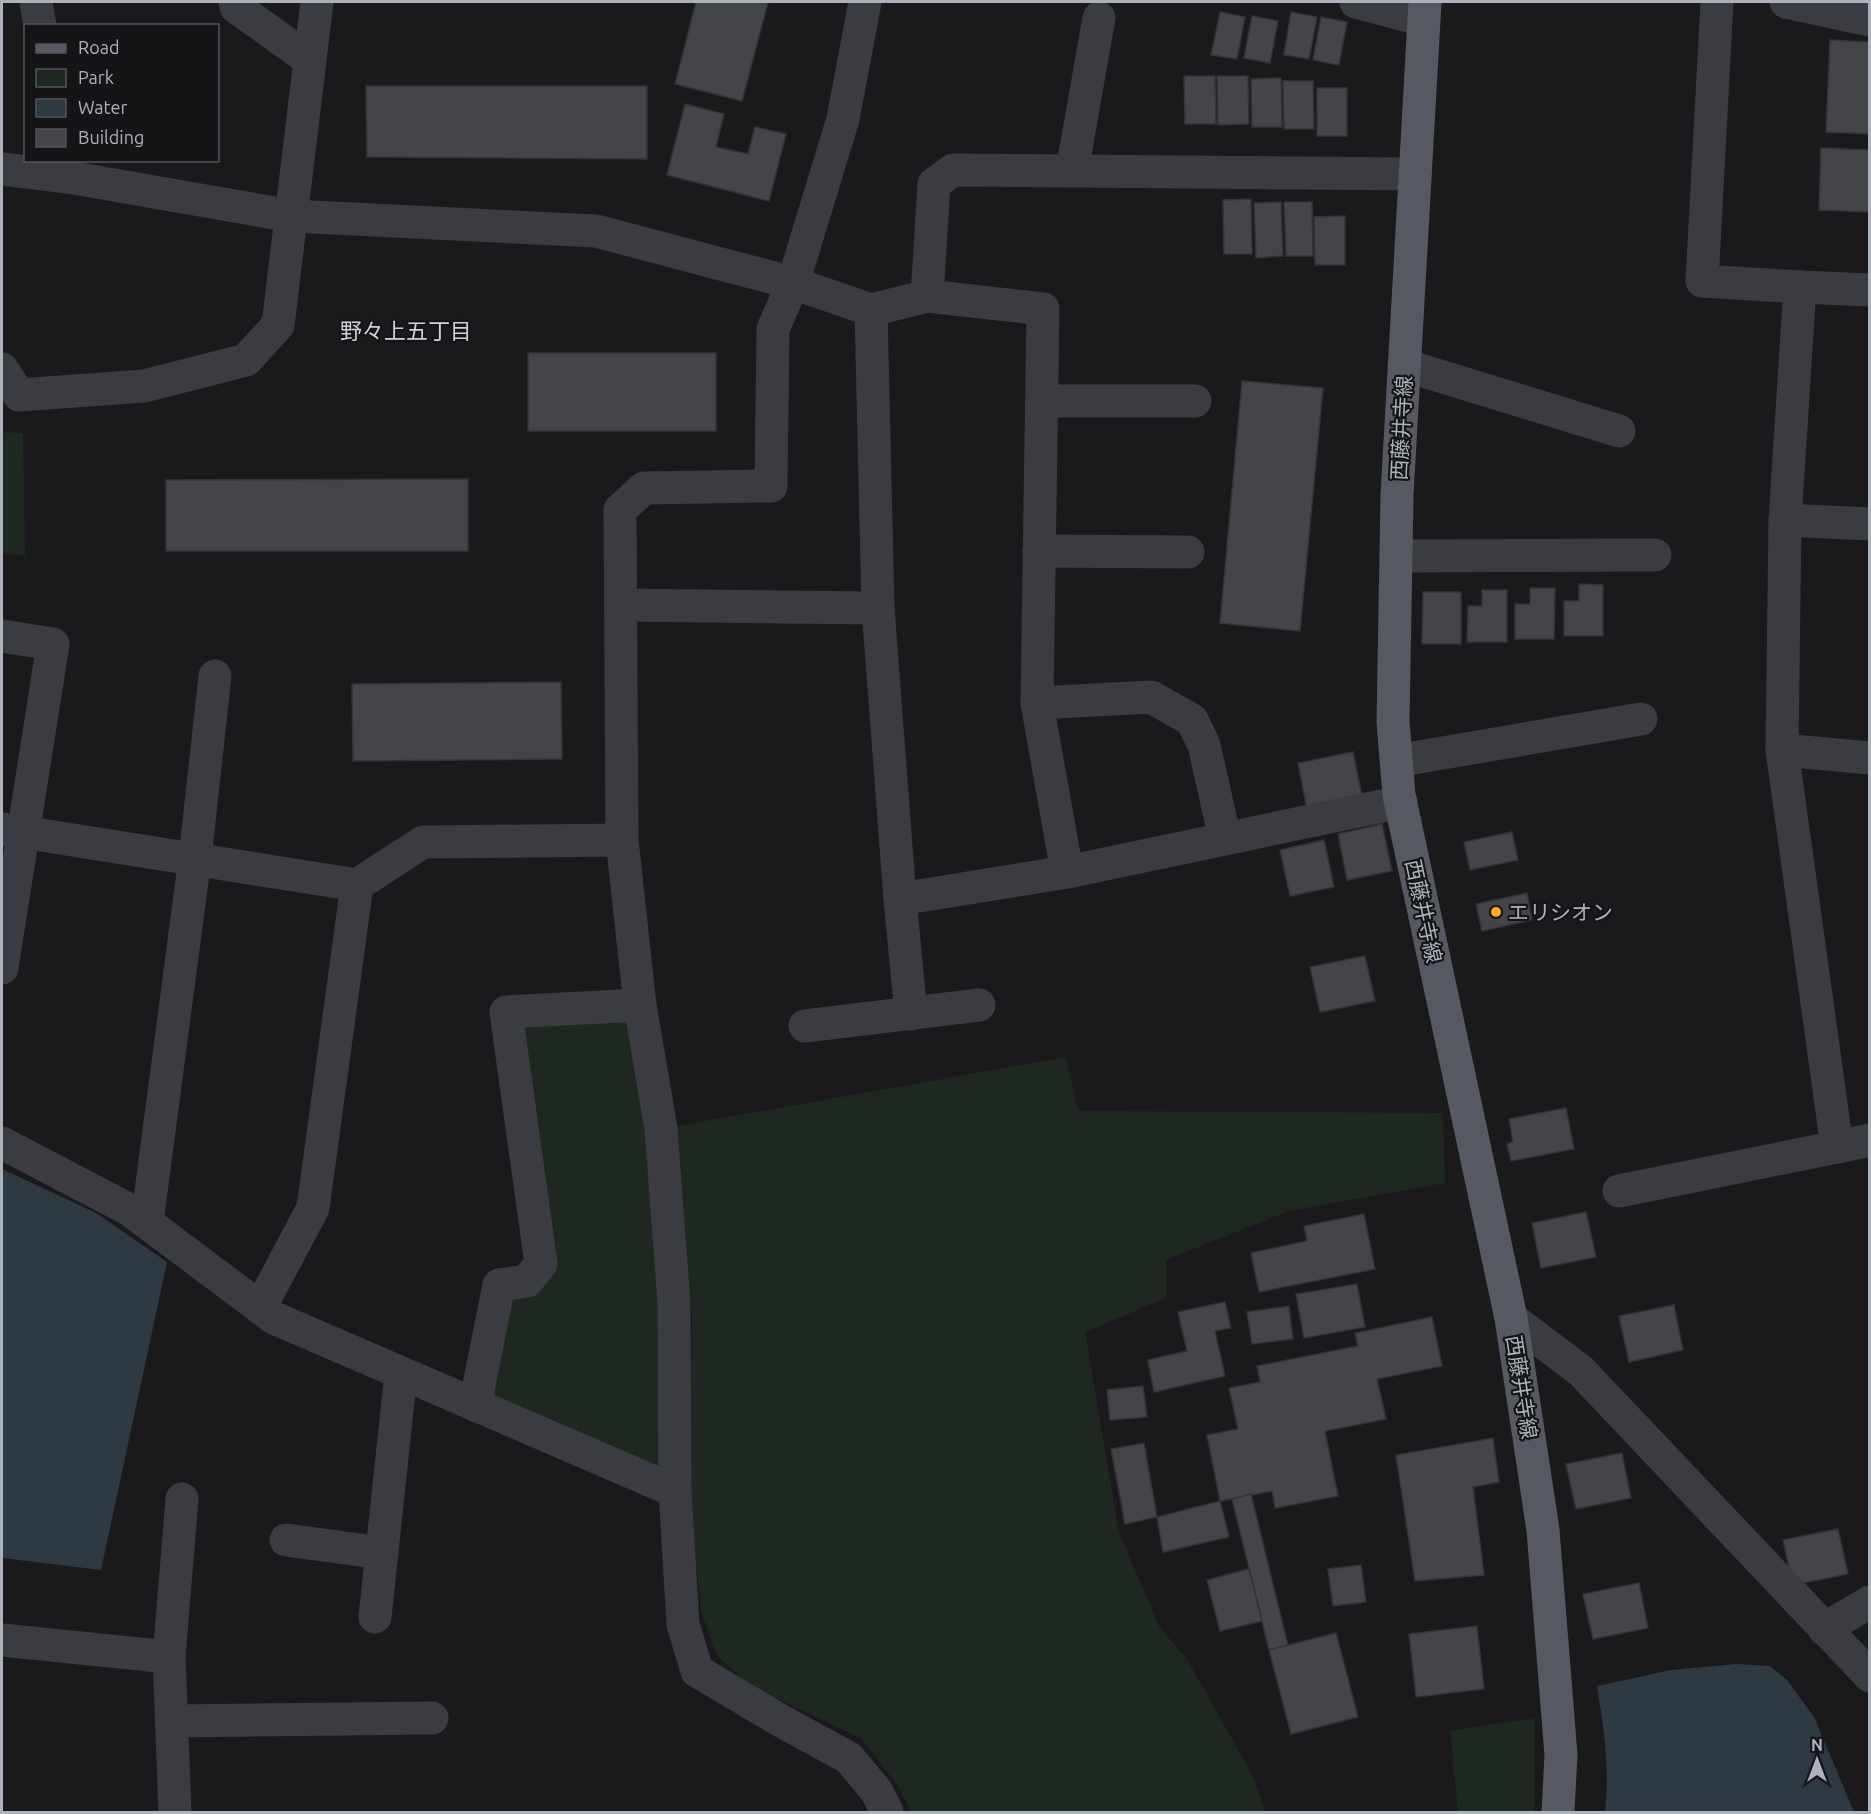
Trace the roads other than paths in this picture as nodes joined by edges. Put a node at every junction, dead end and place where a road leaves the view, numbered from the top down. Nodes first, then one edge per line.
1 (36, 2) edge
2 (235, 2) edge
3 (317, 2) edge
4 (865, 2) edge
5 (1356, 2) edge
6 (1717, 2) edge
7 (1786, 2) edge
8 (1424, 11) edge
9 (1099, 18) dead end
10 (1869, 20) edge
11 (40, 24) edge
12 (310, 60) junction
13 (2, 169) edge
14 (66, 169) edge
15 (1072, 171) junction
16 (1415, 174) junction
17 (292, 216) junction
18 (793, 283) junction
19 (1800, 287) junction
20 (1869, 290) edge
21 (927, 296) junction
22 (872, 310) junction
23 (1404, 365) junction
24 (2, 369) edge
25 (1042, 401) junction
26 (1195, 401) dead end
27 (1619, 431) dead end
28 (1785, 520) junction
29 (1869, 524) edge
30 (1039, 552) junction
31 (1188, 552) dead end
32 (1655, 555) dead end
33 (1396, 556) junction
34 (621, 605) junction
35 (878, 608) junction
36 (2, 636) edge
37 (215, 676) dead end
38 (1037, 704) junction
39 (1641, 719) dead end
40 (1782, 750) junction
41 (1869, 758) edge
42 (1396, 761) junction
43 (1401, 802) junction
44 (12, 830) edge
45 (1225, 839) junction
46 (622, 840) junction
47 (195, 858) junction
48 (1067, 872) junction
49 (357, 885) junction
50 (900, 899) junction
51 (2, 969) edge
52 (640, 1005) junction
53 (979, 1005) dead end
54 (911, 1014) junction
55 (806, 1026) dead end
56 (1869, 1140) edge
57 (2, 1143) edge
58 (1837, 1147) junction
59 (1619, 1191) dead end
60 (147, 1222) junction
61 (260, 1308) junction
62 (1511, 1318) junction
63 (400, 1373) junction
64 (475, 1405) junction
65 (675, 1491) junction
66 (182, 1499) dead end
67 (286, 1540) dead end
68 (381, 1553) junction
69 (1869, 1602) edge
70 (375, 1617) dead end
71 (1824, 1629) junction
72 (2, 1640) edge
73 (169, 1657) junction
74 (1869, 1676) edge
75 (432, 1718) dead end
76 (172, 1721) junction
77 (175, 1812) edge
78 (887, 1812) edge
79 (1558, 1812) edge

1 - 11 street
2 - 12 street
3 - 12 street
4 - 18 street
5 - 8 street
6 - 19 street
7 - 10 street
8 - 16 main road, 西藤井寺線
9 - 15 street
12 - 17 street
13 - 14 street
14 - 17 street
15 - 16 street
15 - 21 street
16 - 23 main road, 西藤井寺線
17 - 18 street
17 - 24 street
18 - 22 street
18 - 34 street
19 - 20 street
19 - 28 street
21 - 22 street
21 - 25 street
22 - 35 street
23 - 27 street
23 - 33 main road, 西藤井寺線
25 - 26 street
25 - 30 street
28 - 29 street
28 - 40 street
30 - 31 street
30 - 38 street
32 - 33 street
33 - 42 main road, 西藤井寺線
34 - 35 street
34 - 46 street
35 - 50 street
36 - 44 street
37 - 47 street
38 - 45 street
38 - 48 street
39 - 42 street
40 - 41 street
40 - 58 street
42 - 43 main road, 西藤井寺線
43 - 45 street
43 - 62 main road, 西藤井寺線
44 - 47 street
44 - 51 street
45 - 48 street
46 - 49 street
46 - 52 street
47 - 49 street
47 - 60 street
48 - 50 street
49 - 61 street
50 - 54 street
52 - 64 street
52 - 65 street
53 - 54 street
54 - 55 street
56 - 58 street
57 - 60 street
58 - 59 street
60 - 61 street
61 - 63 street
62 - 71 street
62 - 79 main road, 西藤井寺線
63 - 64 street
63 - 68 street
64 - 65 street
65 - 78 street
66 - 73 street
67 - 68 street
68 - 70 street
69 - 71 street
71 - 74 street
72 - 73 street
73 - 76 street
75 - 76 street
76 - 77 street

